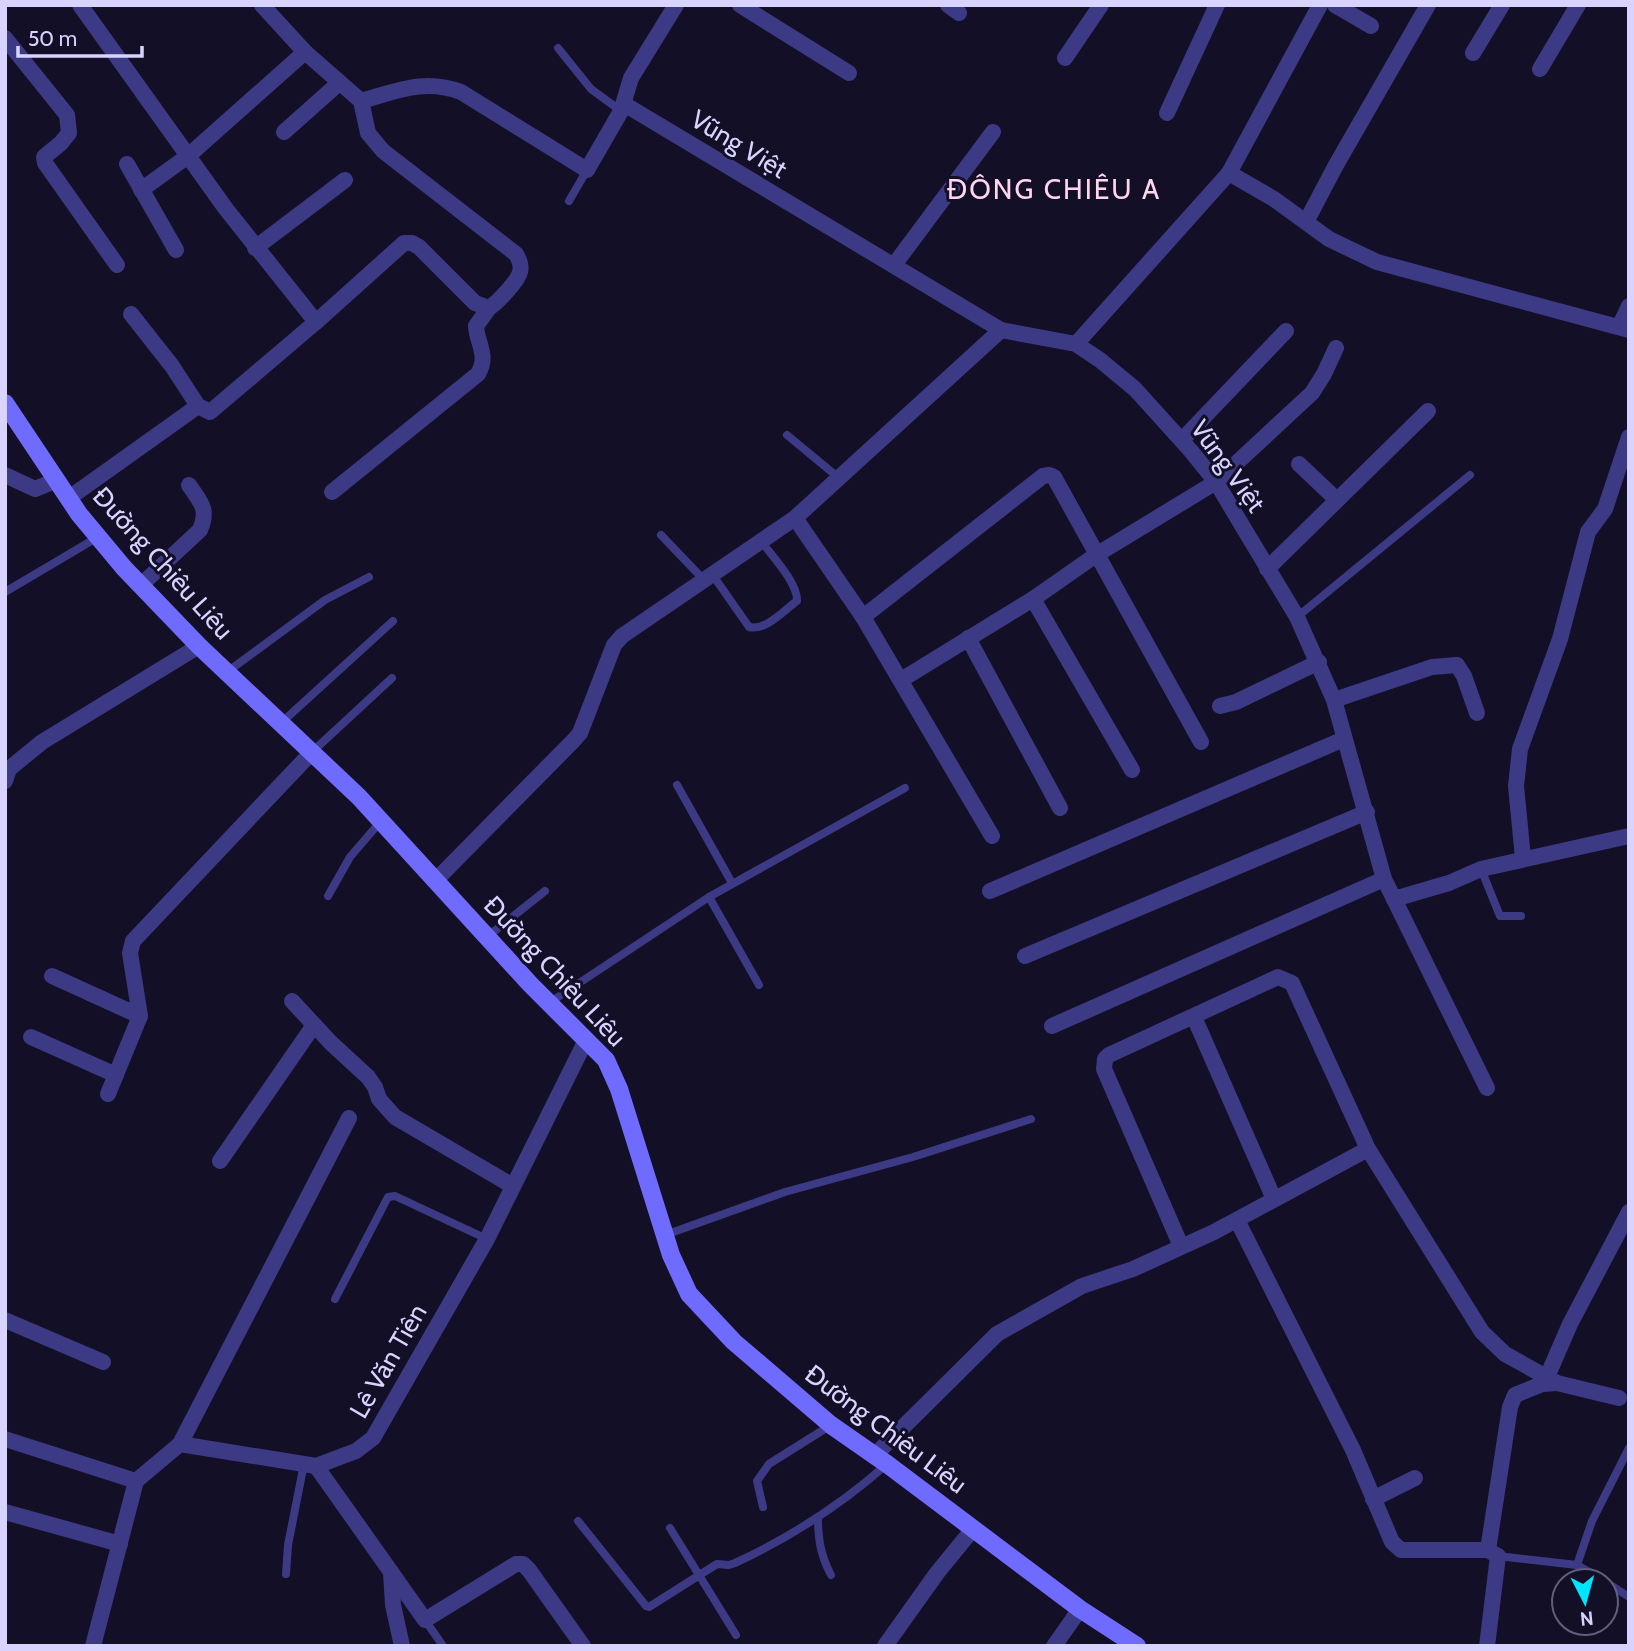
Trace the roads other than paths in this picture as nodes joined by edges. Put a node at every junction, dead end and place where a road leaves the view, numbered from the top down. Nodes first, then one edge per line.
1 (80, 5) edge
2 (262, 5) edge
3 (676, 5) edge
4 (740, 5) edge
5 (1101, 5) edge
6 (1217, 5) edge
7 (1320, 5) edge
8 (1335, 5) edge
9 (1428, 5) edge
10 (1502, 5) edge
11 (1578, 5) edge
12 (1371, 26) dead end
13 (5, 38) edge
14 (558, 48) dead end
15 (305, 52) junction
16 (1473, 52) dead end
17 (1065, 58) dead end
18 (1540, 69) dead end
19 (849, 73) dead end
20 (339, 83) junction
21 (362, 101) junction
22 (623, 107) junction
23 (1167, 113) dead end
24 (284, 132) dead end
25 (993, 132) dead end
26 (188, 156) junction
27 (127, 164) dead end
28 (587, 170) junction
29 (1229, 173) junction
30 (345, 180) dead end
31 (141, 190) junction
32 (569, 201) dead end
33 (1306, 222) junction
34 (255, 248) junction
35 (176, 250) dead end
36 (117, 265) dead end
37 (894, 265) junction
38 (1629, 306) edge
39 (489, 308) junction
40 (131, 314) dead end
41 (316, 323) junction
42 (1624, 329) edge
43 (1001, 330) junction
44 (1286, 331) dead end
45 (1076, 344) junction
46 (1336, 348) dead end
47 (5, 403) edge
48 (198, 407) junction
49 (1428, 411) dead end
50 (787, 435) dead end
51 (1629, 437) edge
52 (1182, 440) junction
53 (1299, 464) dead end
54 (5, 475) edge
55 (1469, 475) dead end
56 (839, 478) junction
57 (57, 480) junction
58 (1216, 482) junction
59 (189, 485) dead end
60 (332, 492) dead end
61 (69, 498) junction
62 (1337, 500) junction
63 (795, 518) junction
64 (661, 535) dead end
65 (98, 537) junction
66 (761, 541) junction
67 (1096, 555) junction
68 (1267, 569) junction
69 (369, 577) dead end
70 (708, 577) junction
71 (141, 585) junction
72 (5, 592) edge
73 (1032, 599) junction
74 (863, 617) junction
75 (1297, 617) junction
76 (393, 621) dead end
77 (968, 638) junction
78 (199, 646) junction
79 (1319, 662) junction
80 (227, 672) junction
81 (392, 678) dead end
82 (901, 680) junction
83 (1334, 699) junction
84 (1220, 706) dead end
85 (1477, 713) dead end
86 (281, 723) junction
87 (1344, 739) junction
88 (1202, 742) dead end
89 (312, 752) junction
90 (1132, 770) dead end
91 (7, 771) edge
92 (677, 785) dead end
93 (905, 788) dead end
94 (1060, 808) dead end
95 (1367, 812) junction
96 (381, 821) junction
97 (992, 836) dead end
98 (1629, 836) edge
99 (1524, 858) junction
100 (1481, 869) junction
101 (1384, 879) junction
102 (435, 881) junction
103 (732, 884) junction
104 (545, 891) dead end
105 (990, 891) dead end
106 (328, 896) dead end
107 (709, 897) junction
108 (1394, 899) junction
109 (1521, 916) dead end
110 (486, 937) junction
111 (1025, 956) dead end
112 (52, 976) dead end
113 (759, 985) dead end
114 (292, 1001) dead end
115 (549, 1003) junction
116 (140, 1016) junction
117 (1194, 1017) junction
118 (314, 1024) junction
119 (1052, 1026) dead end
120 (31, 1037) dead end
121 (586, 1040) junction
122 (116, 1075) junction
123 (1487, 1088) dead end
124 (108, 1094) dead end
125 (349, 1118) dead end
126 (1031, 1119) dead end
127 (1368, 1149) junction
128 (220, 1161) dead end
129 (513, 1186) junction
130 (1274, 1199) junction
131 (1629, 1212) edge
132 (1237, 1220) junction
133 (665, 1236) junction
134 (487, 1239) junction
135 (1181, 1246) junction
136 (335, 1300) dead end
137 (5, 1320) edge
138 (103, 1362) dead end
139 (1552, 1380) junction
140 (1619, 1398) dead end
141 (831, 1425) junction
142 (5, 1439) edge
143 (180, 1444) junction
144 (1629, 1448) edge
145 (881, 1460) junction
146 (310, 1465) junction
147 (1415, 1478) dead end
148 (136, 1481) junction
149 (1373, 1499) junction
150 (763, 1507) dead end
151 (5, 1512) edge
152 (818, 1518) junction
153 (578, 1521) dead end
154 (670, 1528) dead end
155 (973, 1530) junction
156 (120, 1544) junction
157 (1493, 1553) junction
158 (1577, 1565) junction
159 (1580, 1567) edge
160 (391, 1572) junction
161 (286, 1574) dead end
162 (699, 1574) junction
163 (831, 1575) dead end
164 (1080, 1609) junction
165 (425, 1620) junction
166 (736, 1635) dead end
167 (93, 1646) edge
168 (402, 1646) edge
169 (443, 1646) edge
170 (583, 1646) edge
171 (885, 1646) edge
172 (1054, 1646) edge
173 (1137, 1646) edge
174 (1487, 1646) edge

1 - 26 street
2 - 15 street
3 - 22 street
4 - 19 street
5 - 17 street
6 - 23 street
7 - 29 street
8 - 12 street
9 - 33 street
10 - 16 street
11 - 18 street
13 - 36 street
14 - 22 lane
15 - 20 street
15 - 26 street
20 - 21 street
20 - 24 street
21 - 28 street
21 - 39 street
22 - 28 street
22 - 37 street, Vũng Việt
25 - 37 street
26 - 31 street
26 - 34 street
27 - 31 street
28 - 32 lane
29 - 33 street
29 - 45 street
30 - 34 street
31 - 35 street
33 - 42 street
34 - 41 street
37 - 43 street, Vũng Việt
38 - 42 street
39 - 41 street
39 - 60 street
40 - 48 street
41 - 48 street
43 - 45 street, Vũng Việt
43 - 56 street
44 - 52 street
45 - 52 street, Vũng Việt
46 - 58 street
47 - 57 street, Đường Chiêu Liêu
48 - 61 street
49 - 62 street
50 - 56 lane
51 - 99 street
52 - 58 street, Vũng Việt
53 - 62 street
54 - 57 street
55 - 75 lane
56 - 63 street
57 - 61 street, Đường Chiêu Liêu
58 - 67 street
58 - 68 street, Vũng Việt
59 - 71 street
61 - 65 street, Đường Chiêu Liêu
62 - 68 street
63 - 66 street
63 - 74 street
64 - 70 lane
65 - 71 street, Đường Chiêu Liêu
65 - 72 lane
66 - 70 street
66 - 70 lane
67 - 73 street
67 - 74 street
67 - 88 street
68 - 75 street, Vũng Việt
69 - 80 lane
70 - 102 street
71 - 78 street, Đường Chiêu Liêu
73 - 77 street
73 - 90 street
74 - 82 street
75 - 79 street, Vũng Việt
76 - 86 lane
77 - 82 street
77 - 94 street
78 - 80 street, Đường Chiêu Liêu
78 - 91 street
79 - 83 street, Vũng Việt
79 - 84 street
80 - 86 street, Đường Chiêu Liêu
81 - 89 lane
82 - 97 street
83 - 85 street
83 - 87 street, Vũng Việt
86 - 89 street, Đường Chiêu Liêu
87 - 95 street, Vũng Việt
87 - 105 street
89 - 96 street, Đường Chiêu Liêu
89 - 116 street
92 - 103 lane
93 - 103 lane
95 - 101 street, Vũng Việt
95 - 111 street
96 - 102 street, Đường Chiêu Liêu
96 - 106 lane
98 - 99 street
99 - 100 street
100 - 108 street
100 - 109 lane
101 - 108 street, Vũng Việt
101 - 119 street
102 - 110 street, Đường Chiêu Liêu
103 - 107 lane
104 - 110 lane
107 - 113 lane
107 - 115 lane
108 - 123 street, Vũng Việt
110 - 115 street, Đường Chiêu Liêu
112 - 116 street
114 - 118 street
115 - 121 street, Đường Chiêu Liêu
116 - 122 street
117 - 127 street
117 - 130 street
117 - 135 street
118 - 128 street
118 - 129 street
120 - 122 street
121 - 129 street, Lê Văn Tiên
121 - 133 street, Đường Chiêu Liêu
122 - 124 street
125 - 143 street
126 - 133 lane
127 - 130 street
127 - 139 street
129 - 134 street, Lê Văn Tiên
130 - 132 street
131 - 139 street
132 - 135 street
132 - 149 street
133 - 141 street, Đường Chiêu Liêu
134 - 136 lane
134 - 146 street, Lê Văn Tiên
135 - 145 street
137 - 138 street
139 - 140 street
139 - 157 street
141 - 145 street, Đường Chiêu Liêu
141 - 150 lane
142 - 148 street
143 - 146 street, Lê Văn Tiên
143 - 148 street
144 - 158 lane
145 - 152 lane
145 - 155 street, Đường Chiêu Liêu
146 - 160 street
146 - 161 lane
147 - 149 street
148 - 156 street
149 - 157 street
151 - 156 street
152 - 162 lane
152 - 163 lane
153 - 162 lane
154 - 162 lane
155 - 164 street, Đường Chiêu Liêu
155 - 171 street
156 - 167 street
157 - 158 lane
157 - 174 street
158 - 159 lane
160 - 165 street
160 - 168 street
162 - 166 lane
164 - 172 street
164 - 173 street, Đường Chiêu Liêu
165 - 169 lane
165 - 170 street

